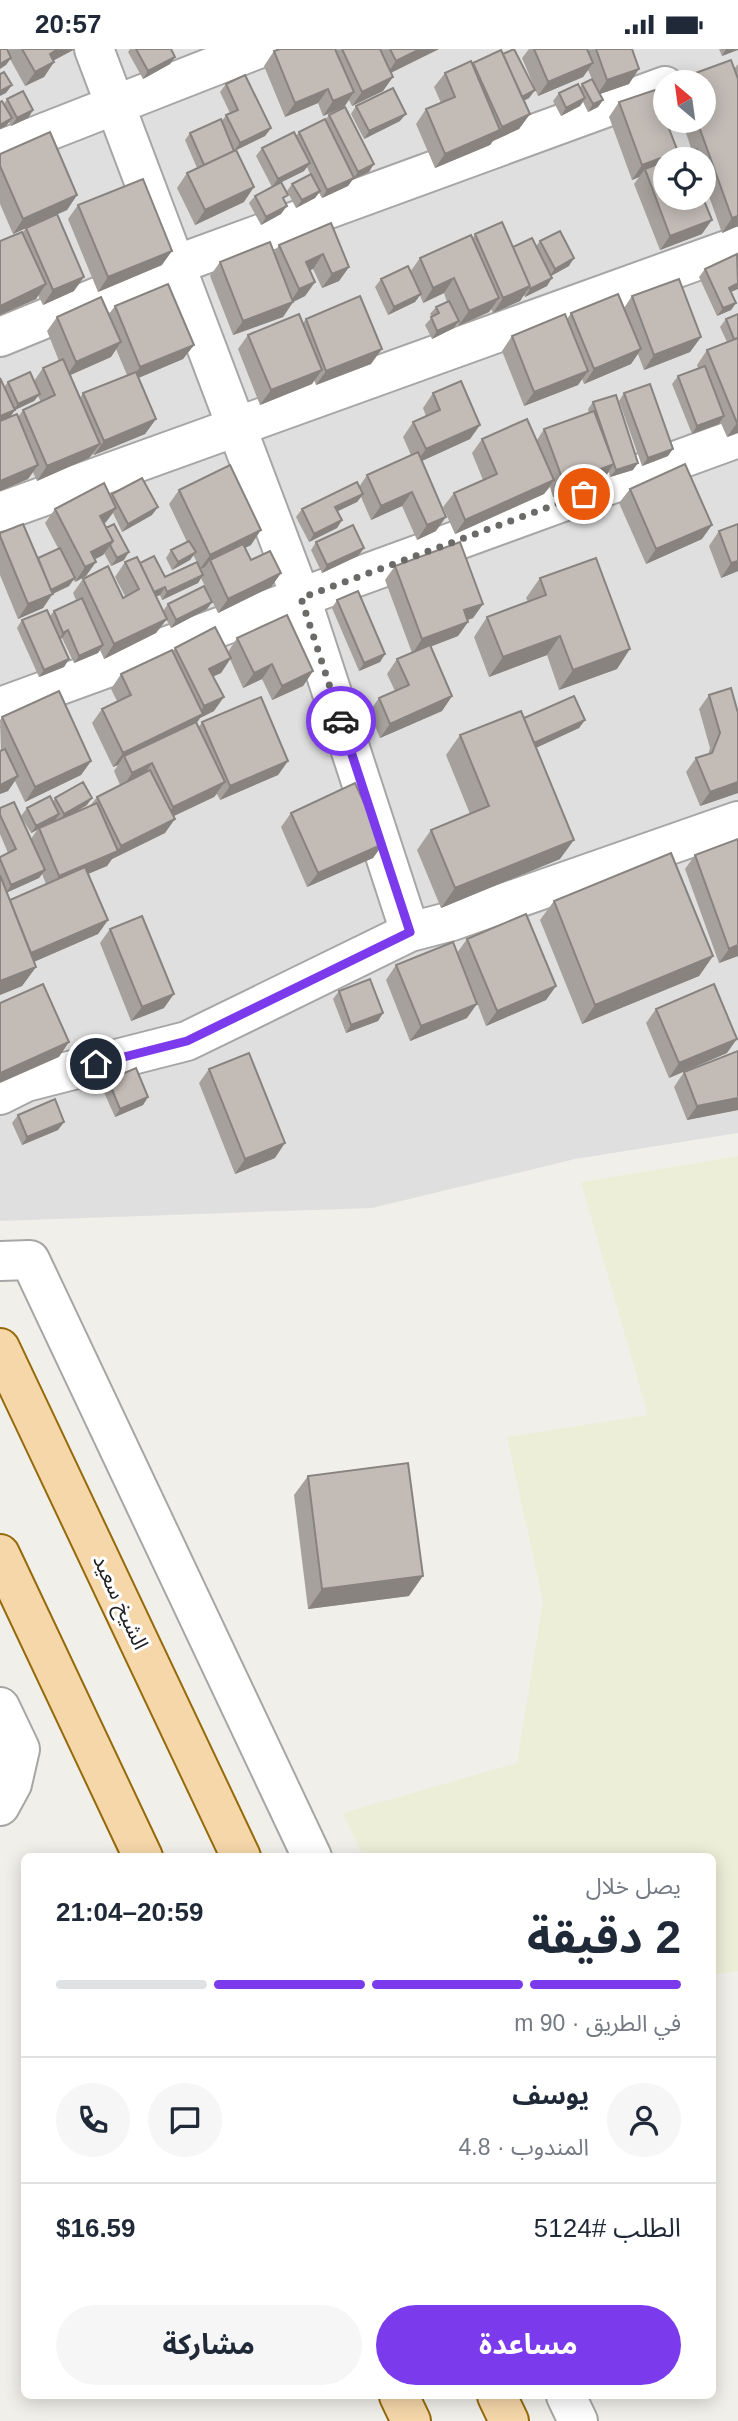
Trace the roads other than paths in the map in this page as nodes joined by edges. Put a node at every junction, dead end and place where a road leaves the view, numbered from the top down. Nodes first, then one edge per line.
1 (94, 49) edge
2 (258, 49) edge
3 (653, 90) edge
4 (115, 104) junction
5 (0, 150) edge
6 (738, 246) edge
7 (178, 264) junction
8 (0, 337) edge
9 (236, 427) junction
10 (738, 437) edge
11 (0, 512) edge
12 (301, 598) junction
13 (0, 706) edge
14 (738, 821) edge
15 (410, 932) junction
16 (0, 1095) edge
17 (0, 1261) edge
18 (0, 1348) edge
19 (0, 1554) edge
20 (0, 1707) edge
21 (0, 1805) edge
22 (142, 1853) edge
23 (240, 1853) edge
24 (310, 1853) edge
25 (400, 2399) edge
26 (498, 2399) edge
27 (567, 2399) edge
28 (411, 2421) edge
29 (509, 2421) edge
30 (578, 2421) edge

1 - 4 street
2 - 4 street
3 - 7 street
4 - 5 street
4 - 7 street
6 - 9 street
7 - 8 street
7 - 9 street
9 - 11 street
9 - 12 street
10 - 12 street
12 - 13 street
12 - 15 street
14 - 15 street
15 - 16 street
17 - 24 street
18 - 23 main road, الشيخ سعيد
19 - 22 main road
20 - 21 street
25 - 28 main road
26 - 29 main road
27 - 30 street

